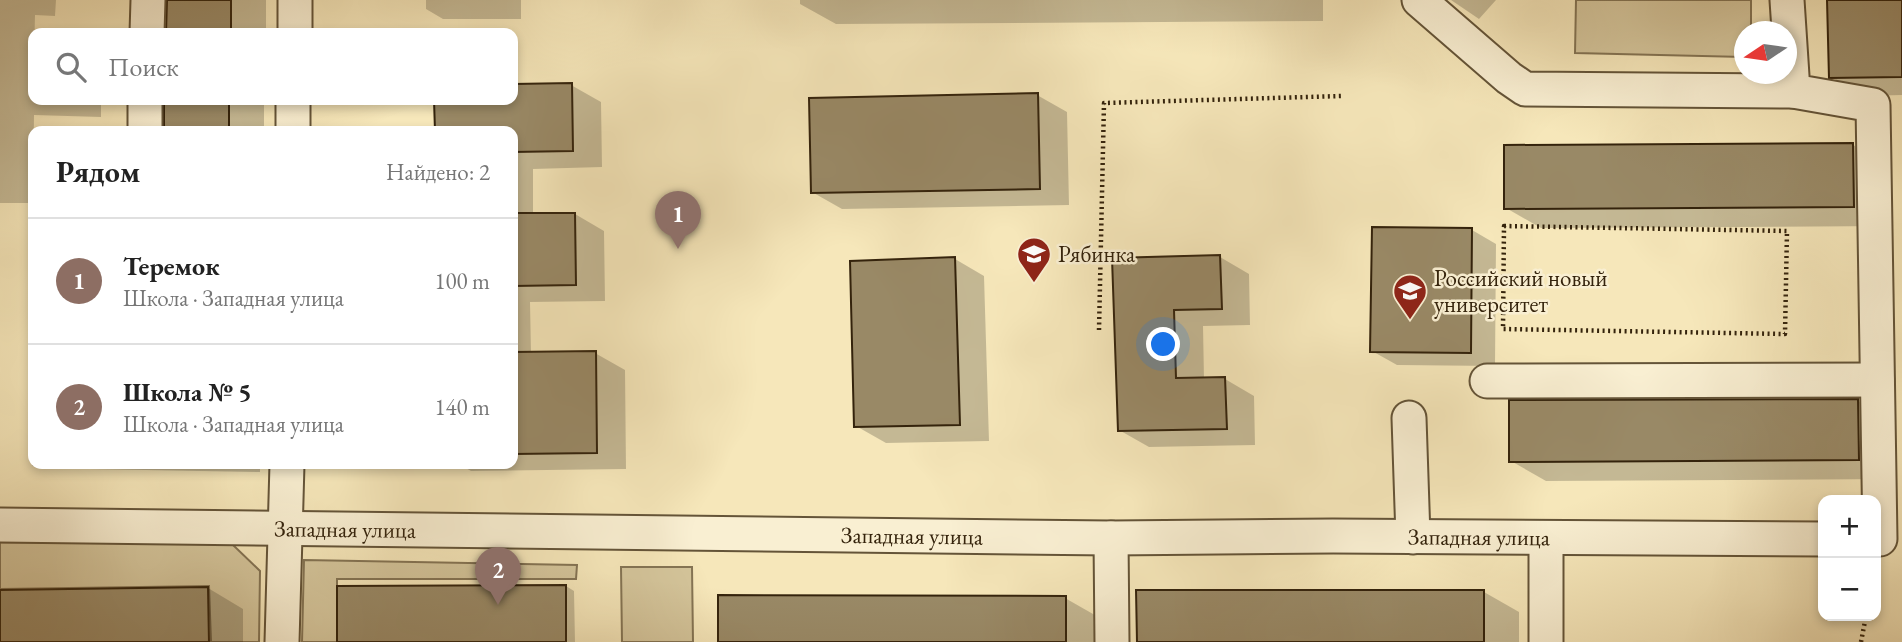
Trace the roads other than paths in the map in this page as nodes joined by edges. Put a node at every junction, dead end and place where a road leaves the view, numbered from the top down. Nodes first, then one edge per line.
1 (148, 0) edge
2 (295, 0) edge
3 (1419, 0) edge
4 (1787, 0) edge
5 (147, 28) edge
6 (295, 28) edge
7 (1793, 91) junction
8 (145, 105) edge
9 (293, 105) edge
10 (145, 126) edge
11 (293, 126) edge
12 (1877, 380) junction
13 (1487, 381) dead end
14 (1409, 418) dead end
15 (287, 469) edge
16 (0, 525) edge
17 (285, 528) junction
18 (1413, 537) junction
19 (1111, 538) junction
20 (1546, 538) junction
21 (1818, 539) edge
22 (1886, 539) edge
23 (282, 642) edge
24 (1112, 642) edge
25 (1546, 642) edge

1 - 5 street
2 - 6 street
3 - 7 street
4 - 7 street
7 - 12 street
8 - 10 street
9 - 11 street
12 - 13 street
12 - 22 street
14 - 18 street
15 - 17 street
16 - 17 street, Западная улица
17 - 19 street, Западная улица
17 - 23 street
18 - 19 street, Западная улица
18 - 20 street, Западная улица
19 - 24 street
20 - 21 street, Западная улица
20 - 25 street

